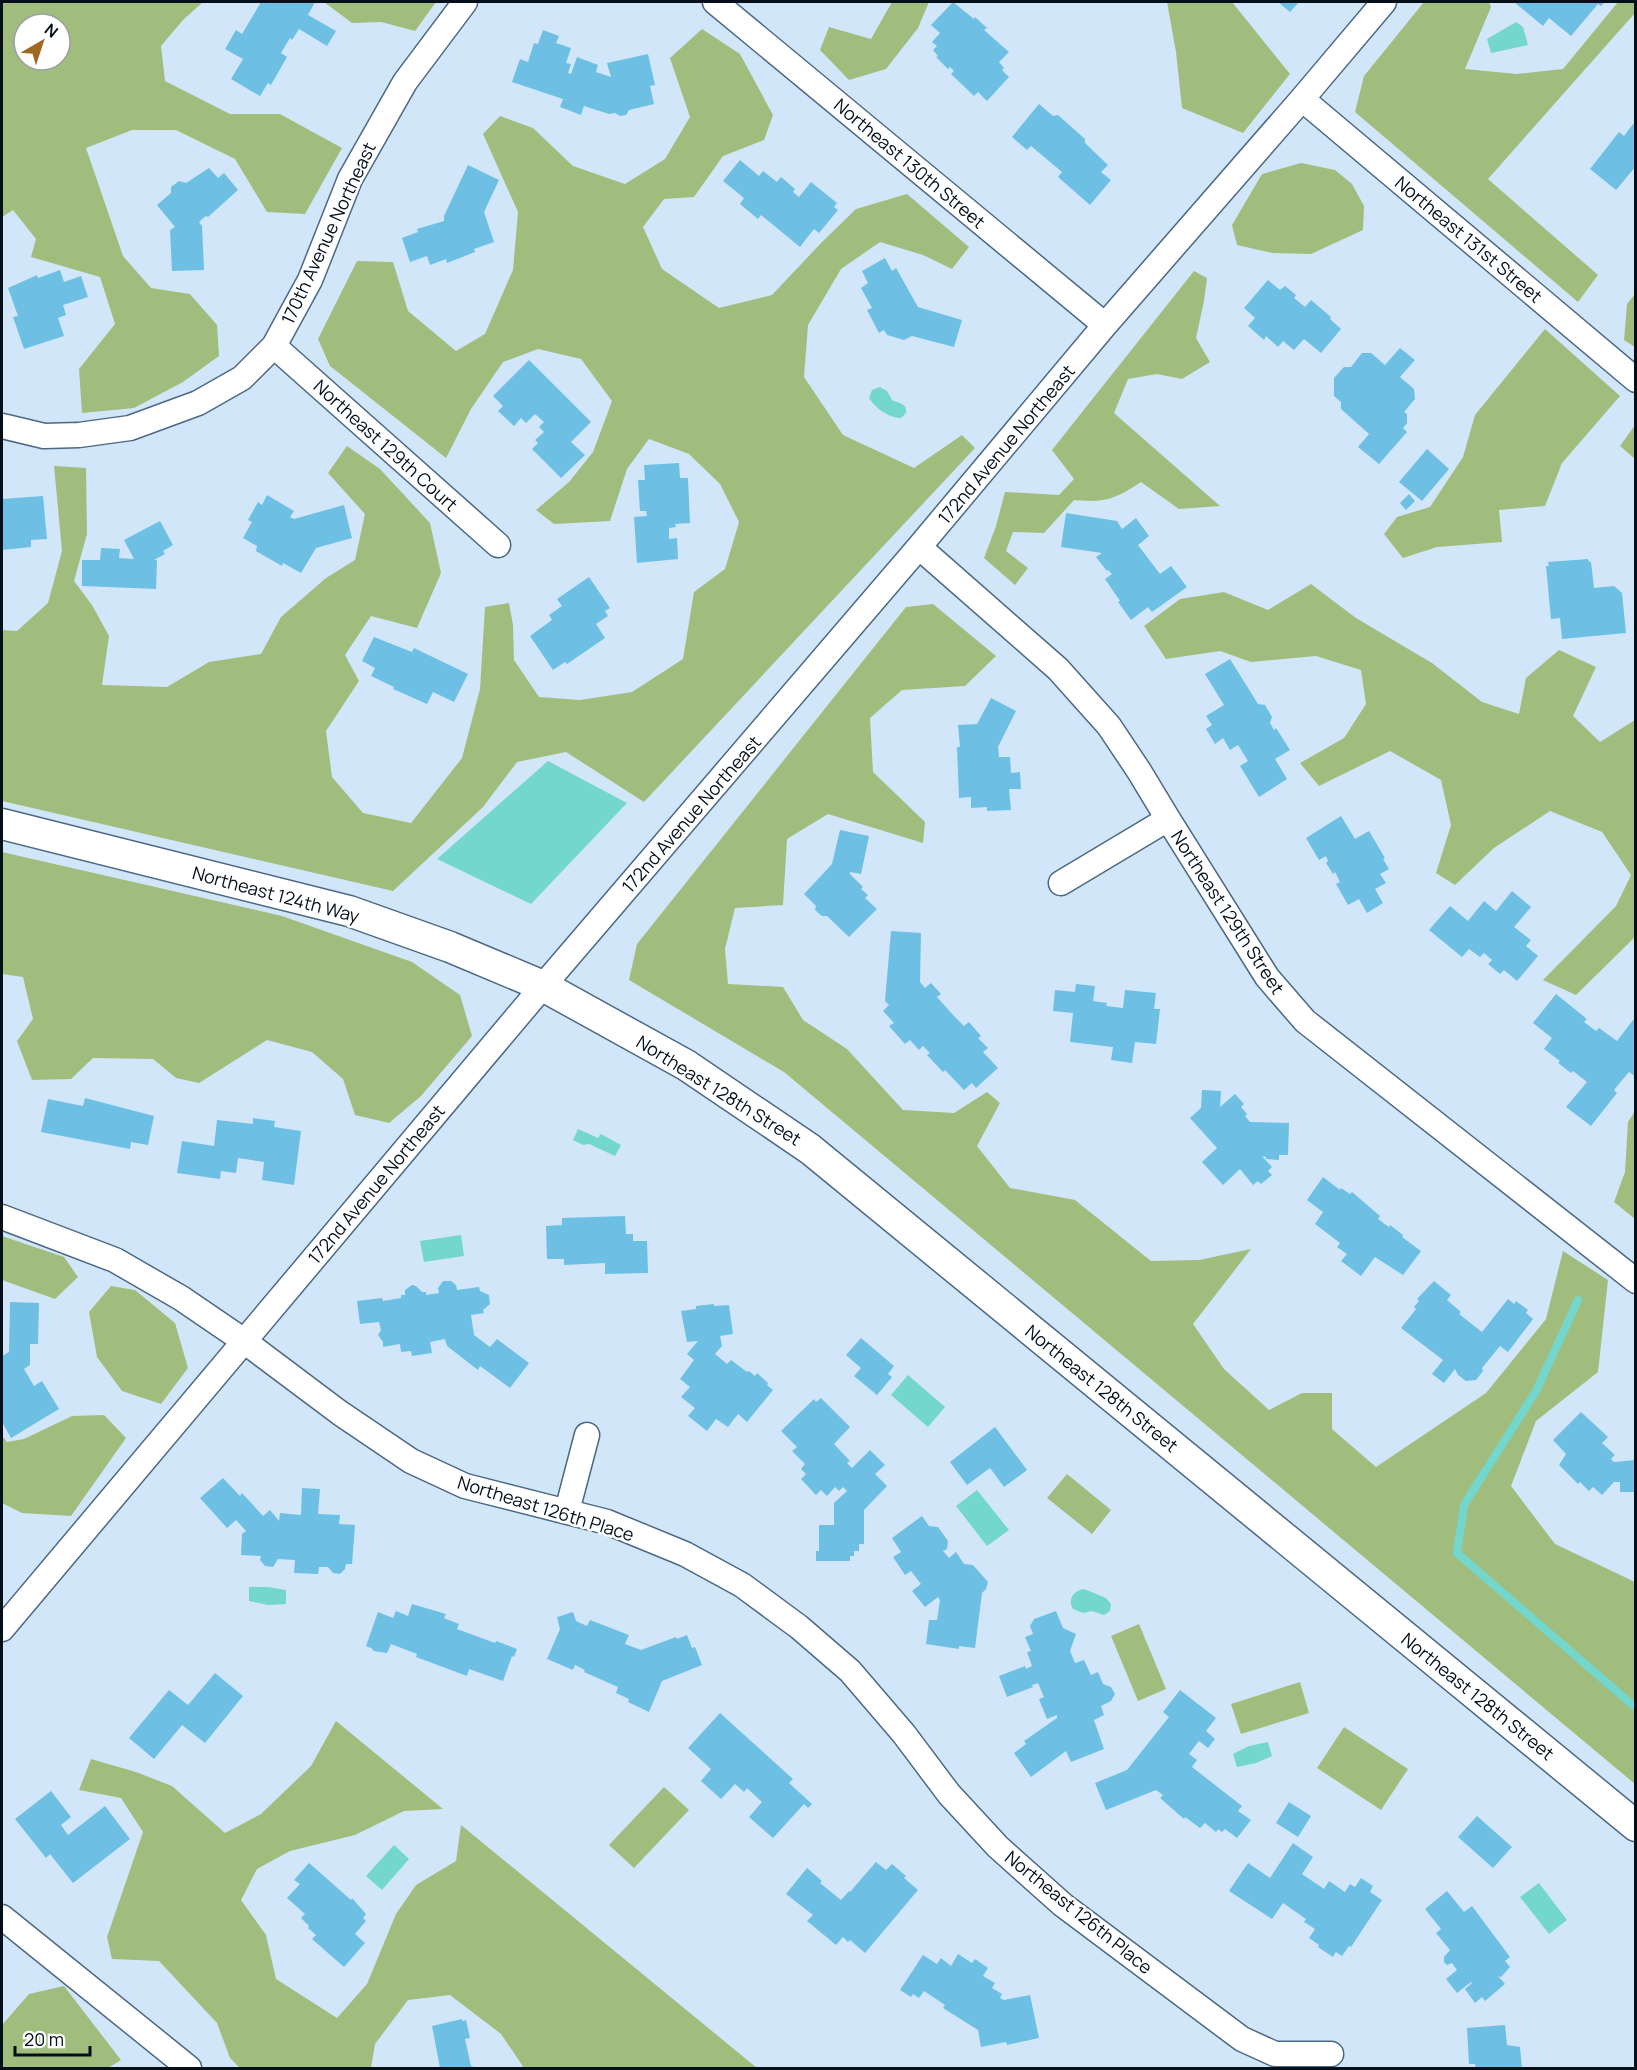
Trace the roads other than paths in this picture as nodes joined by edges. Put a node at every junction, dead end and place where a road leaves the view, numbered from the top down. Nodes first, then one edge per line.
1 (465, 2) edge
2 (715, 2) edge
3 (1384, 2) edge
4 (1302, 99) junction
5 (1105, 325) junction
6 (274, 346) junction
7 (1635, 380) edge
8 (2, 426) edge
9 (498, 545) dead end
10 (919, 547) junction
11 (1168, 819) junction
12 (2, 824) edge
13 (1061, 883) dead end
14 (543, 986) junction
15 (2, 1217) edge
16 (1635, 1281) edge
17 (244, 1341) junction
18 (587, 1435) dead end
19 (567, 1511) junction
20 (2, 1629) edge
21 (1635, 1826) edge
22 (2, 1917) edge
23 (1331, 2054) dead end
24 (189, 2068) edge

1 - 6 street, 170th Avenue Northeast
2 - 5 street, Northeast 130th Street
3 - 4 street, 172nd Avenue Northeast
4 - 5 street, 172nd Avenue Northeast
4 - 7 street, Northeast 131st Street
5 - 10 street, 172nd Avenue Northeast
6 - 8 street, 170th Avenue Northeast
6 - 9 street, Northeast 129th Court
10 - 11 street, Northeast 129th Street
10 - 14 street, 172nd Avenue Northeast
11 - 13 street
11 - 16 street, Northeast 129th Street
12 - 14 street, Northeast 124th Way
14 - 17 street, 172nd Avenue Northeast
14 - 21 street, Northeast 128th Street
15 - 17 street, Northeast 126th Place
17 - 19 street, Northeast 126th Place
17 - 20 street, 172nd Avenue Northeast
18 - 19 street
19 - 23 street, Northeast 126th Place
22 - 24 street

